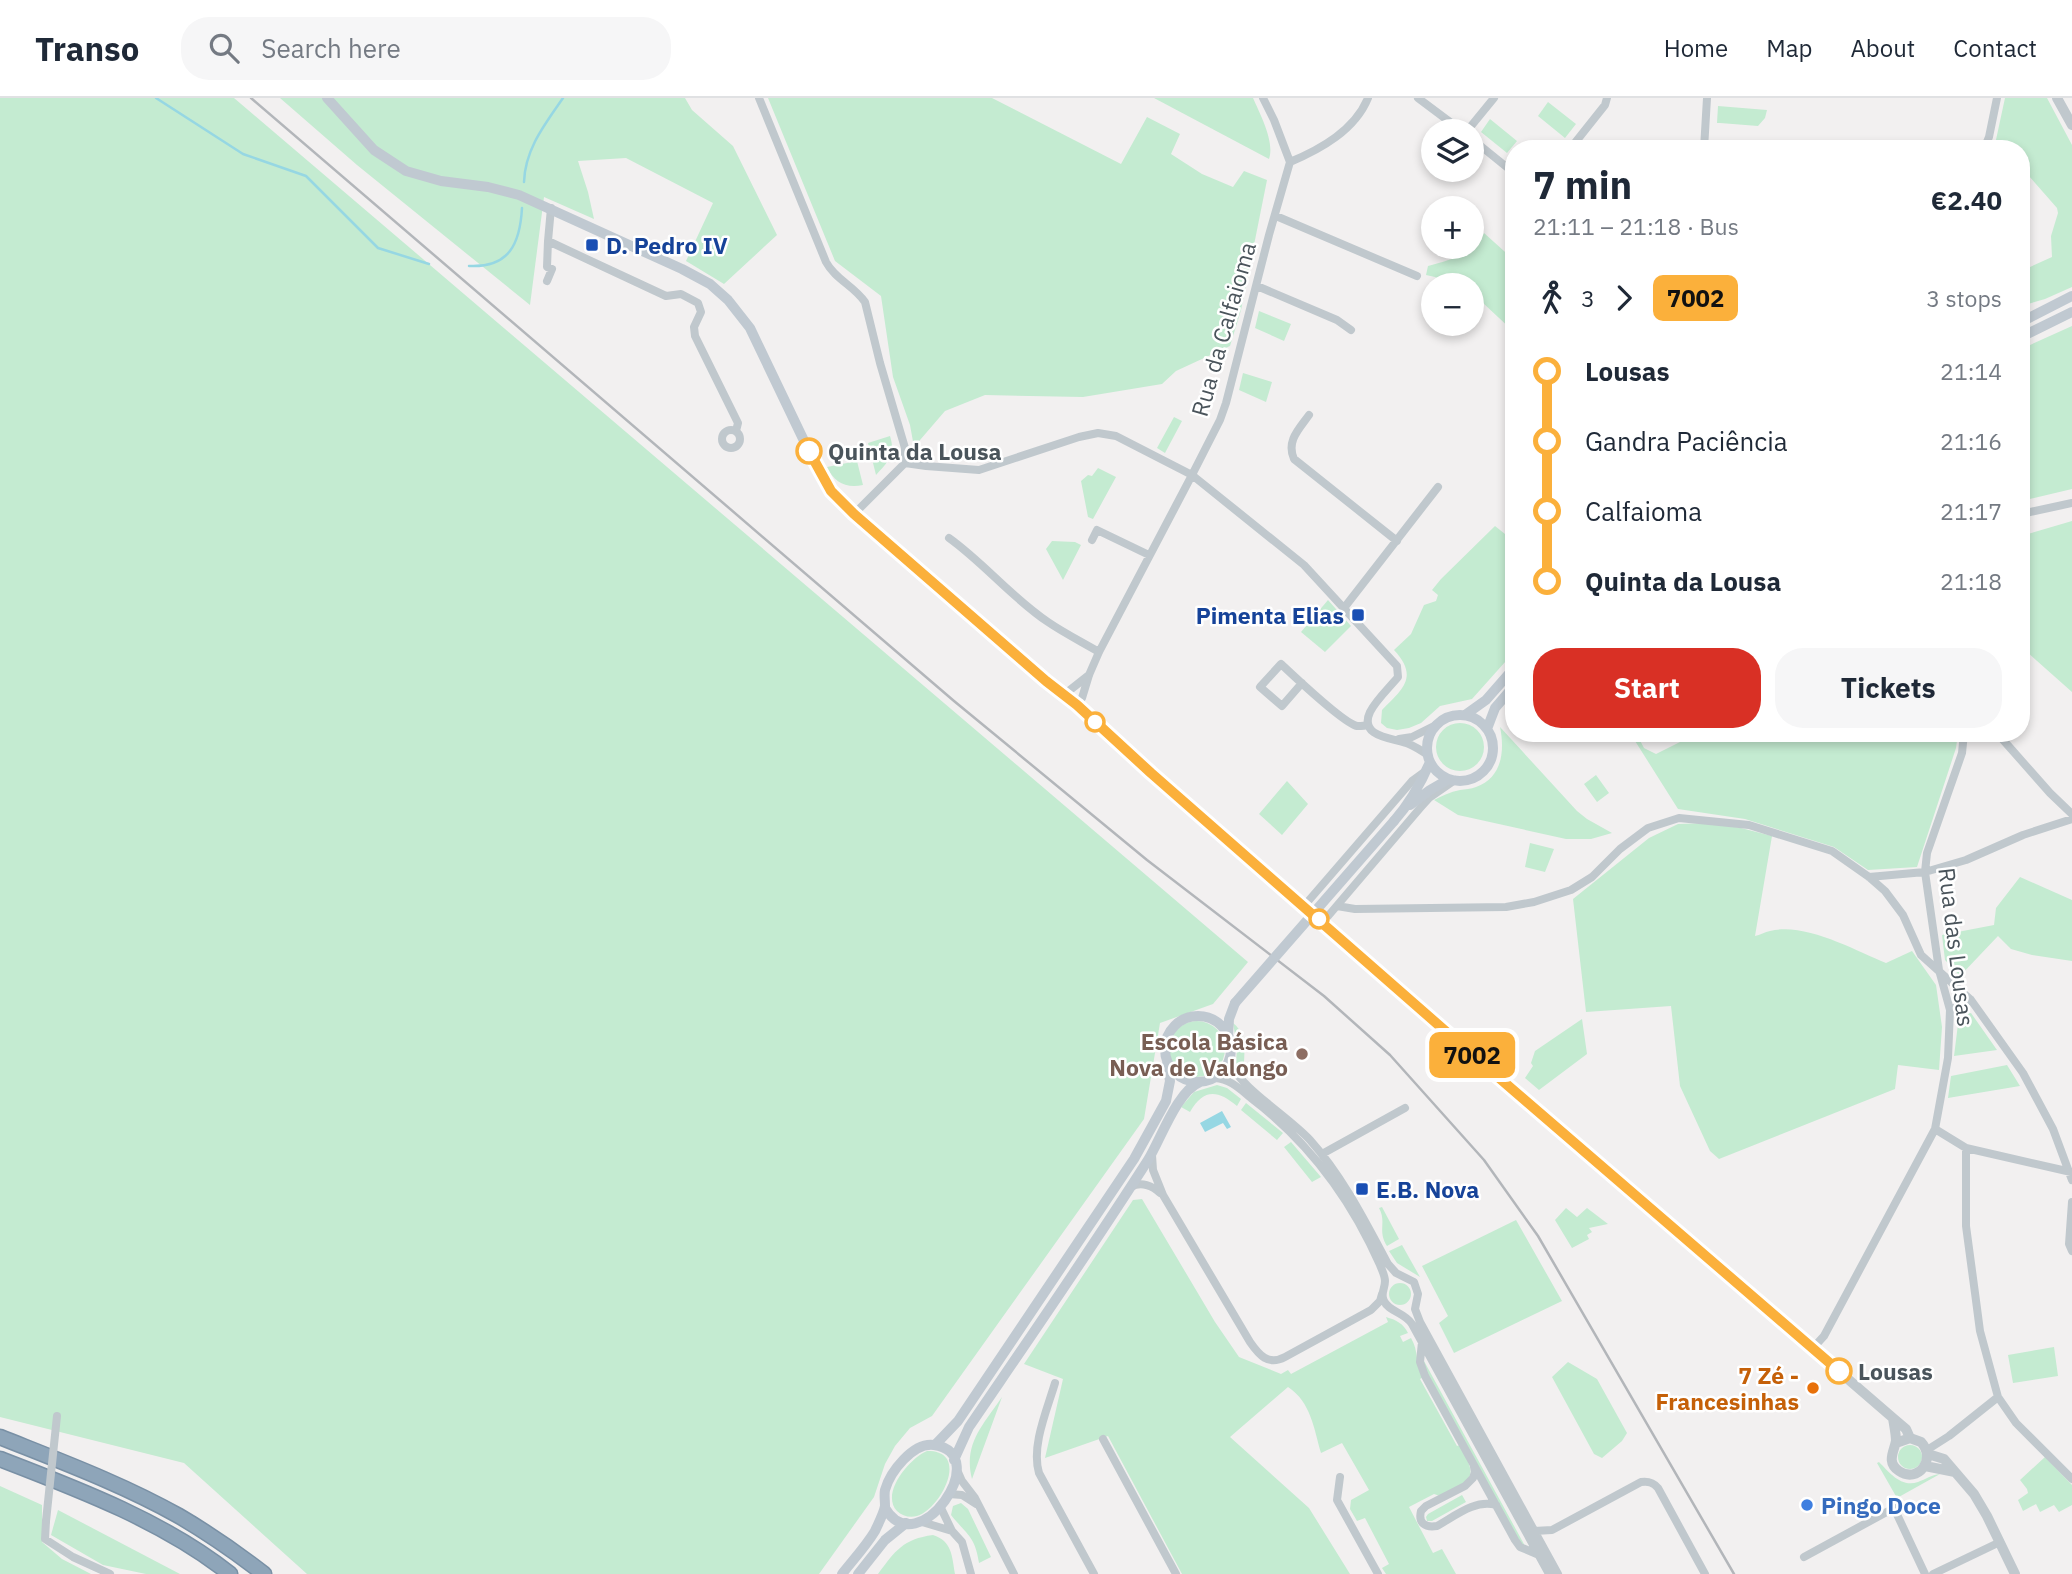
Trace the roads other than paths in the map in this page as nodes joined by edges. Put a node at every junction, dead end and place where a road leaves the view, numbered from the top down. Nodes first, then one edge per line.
1 (327, 98) edge
2 (759, 98) edge
3 (1263, 98) edge
4 (1368, 98) edge
5 (1418, 98) edge
6 (1494, 98) edge
7 (1607, 98) edge
8 (1707, 98) edge
9 (2057, 98) edge
10 (1996, 102) edge
11 (1447, 119) edge
12 (1475, 119) edge
13 (2072, 125) edge
14 (1577, 140) edge
15 (1705, 140) edge
16 (1986, 140) edge
17 (1484, 149) edge
18 (1290, 162) junction
19 (1505, 166) edge
20 (551, 208) junction
21 (1276, 216) junction
22 (548, 241) junction
23 (1417, 276) dead end
24 (547, 281) dead end
25 (1257, 286) junction
26 (2072, 296) edge
27 (2072, 312) edge
28 (2030, 317) edge
29 (1351, 330) dead end
30 (2030, 333) edge
31 (1309, 415) dead end
32 (736, 431) dead end
33 (905, 463) junction
34 (1192, 475) junction
35 (1438, 487) dead end
36 (2072, 503) edge
37 (2030, 512) edge
38 (854, 514) junction
39 (949, 538) dead end
40 (1092, 540) dead end
41 (1397, 541) junction
42 (1149, 555) junction
43 (1344, 608) junction
44 (1100, 652) junction
45 (1088, 675) junction
46 (1505, 678) edge
47 (1302, 683) junction
48 (1065, 696) junction
49 (1505, 697) edge
50 (1077, 705) junction
51 (1465, 715) junction
52 (1368, 726) junction
53 (1436, 726) junction
54 (1487, 729) junction
55 (1396, 739) junction
56 (1963, 742) edge
57 (2005, 742) edge
58 (1428, 763) junction
59 (1452, 780) junction
60 (1403, 811) junction
61 (2072, 817) edge
62 (1925, 872) junction
63 (1869, 877) junction
64 (1304, 906) junction
65 (1337, 906) junction
66 (1323, 922) junction
67 (1939, 970) junction
68 (1970, 1000) junction
69 (1235, 1003) junction
70 (1950, 1010) junction
71 (1206, 1017) junction
72 (1228, 1036) junction
73 (1229, 1061) junction
74 (1167, 1064) junction
75 (1215, 1077) junction
76 (1200, 1082) junction
77 (1405, 1108) dead end
78 (1935, 1129) junction
79 (1966, 1148) junction
80 (1152, 1152) junction
81 (1322, 1154) junction
82 (1130, 1166) junction
83 (2071, 1175) edge
84 (1139, 1181) junction
85 (1163, 1195) junction
86 (2072, 1202) edge
87 (2072, 1251) edge
88 (1404, 1276) junction
89 (1383, 1289) junction
90 (1414, 1305) junction
91 (1371, 1310) junction
92 (1395, 1311) junction
93 (1422, 1342) junction
94 (1813, 1348) junction
95 (1055, 1383) dead end
96 (1998, 1397) junction
97 (57, 1416) dead end
98 (1894, 1419) junction
99 (0, 1437) edge
100 (1910, 1438) junction
101 (1103, 1439) dead end
102 (1896, 1443) junction
103 (935, 1445) junction
104 (1927, 1452) junction
105 (0, 1459) edge
106 (954, 1460) junction
107 (1473, 1464) junction
108 (1923, 1468) junction
109 (958, 1472) junction
110 (1955, 1472) junction
111 (1340, 1477) dead end
112 (2072, 1479) edge
113 (949, 1494) junction
114 (940, 1506) junction
115 (978, 1506) junction
116 (1496, 1506) junction
117 (885, 1508) junction
118 (922, 1522) junction
119 (906, 1523) junction
120 (952, 1531) junction
121 (1534, 1531) junction
122 (2000, 1542) junction
123 (1539, 1555) junction
124 (1804, 1557) dead end
125 (110, 1574) edge
126 (230, 1574) edge
127 (264, 1574) edge
128 (842, 1574) edge
129 (858, 1574) edge
130 (971, 1574) edge
131 (1014, 1574) edge
132 (1094, 1574) edge
133 (1176, 1574) edge
134 (1378, 1574) edge
135 (1549, 1574) edge
136 (1558, 1574) edge
137 (1705, 1574) edge
138 (1925, 1574) edge
139 (1933, 1574) edge
140 (2015, 1574) edge

1 - 20 main road
2 - 33 street
3 - 18 street
4 - 18 street
5 - 11 street
6 - 12 street
7 - 14 street
8 - 15 street
9 - 13 street
10 - 16 street
17 - 19 street
18 - 21 street, Rua da Calfaioma
20 - 22 street
20 - 38 main road
21 - 23 street
21 - 25 street, Rua da Calfaioma
22 - 24 street
22 - 32 street
25 - 29 street
25 - 34 street, Rua da Calfaioma
26 - 28 main road
27 - 30 main road
31 - 41 street
33 - 34 street
33 - 38 street
34 - 42 street, Rua da Calfaioma
34 - 43 street
35 - 41 street
36 - 37 street
38 - 48 street
39 - 44 street
40 - 42 street
41 - 43 street
42 - 44 street, Rua da Calfaioma
43 - 52 street
44 - 45 street, Rua da Calfaioma
45 - 48 street, Rua da Calfaioma
45 - 50 street, Rua da Calfaioma
46 - 51 main road
47 - 47 street
47 - 52 street
48 - 50 street
49 - 54 main road
50 - 64 street
51 - 53 main road
51 - 54 main road
52 - 55 street
53 - 55 street
53 - 58 main road
54 - 59 main road
55 - 58 street
56 - 62 street, Rua das Lousas
57 - 61 street
58 - 59 main road
58 - 60 main road
58 - 64 street
59 - 60 main road
59 - 65 street
60 - 69 main road, bridge
61 - 62 street
62 - 63 street
62 - 67 street, Rua das Lousas
63 - 65 street
63 - 67 street
64 - 66 street
65 - 66 street
66 - 94 street
67 - 68 street
67 - 70 street, Rua das Lousas
68 - 70 street
68 - 83 street
69 - 71 main road
69 - 72 main road
70 - 78 street, Rua das Lousas
71 - 72 main road
71 - 74 main road
72 - 73 main road
73 - 75 main road
73 - 81 street
74 - 76 main road
74 - 82 main road
75 - 76 main road
75 - 89 street
76 - 80 main road
77 - 81 street
78 - 79 street
78 - 94 street, Rua das Lousas
79 - 83 street
79 - 96 street
80 - 84 main road
80 - 85 street
81 - 88 street
82 - 84 street
82 - 103 main road
84 - 85 street
84 - 106 main road
85 - 91 street
86 - 87 street
88 - 89 street
88 - 90 street
89 - 91 street
89 - 92 street
90 - 92 street
90 - 121 street
91 - 92 street
92 - 93 street
93 - 107 street
93 - 123 street
94 - 98 street
95 - 132 street
96 - 104 street
96 - 112 street
97 - 125 street, bridge
98 - 100 street
98 - 102 street
99 - 127 highway
100 - 102 street
100 - 104 street
101 - 133 street
102 - 108 street
103 - 106 main road
103 - 117 main road
104 - 108 street
104 - 110 street
105 - 126 highway
106 - 109 main road
107 - 116 street
107 - 116 street
108 - 110 street
109 - 113 main road
109 - 115 street
110 - 122 street
111 - 134 street
113 - 114 main road
113 - 115 street
114 - 118 main road
114 - 120 street
115 - 131 street
116 - 123 street
117 - 119 main road
117 - 128 main road
118 - 119 main road
118 - 120 street
119 - 129 main road
120 - 130 street
121 - 136 street
121 - 137 street
122 - 139 street
122 - 140 street
123 - 135 street
124 - 138 street

